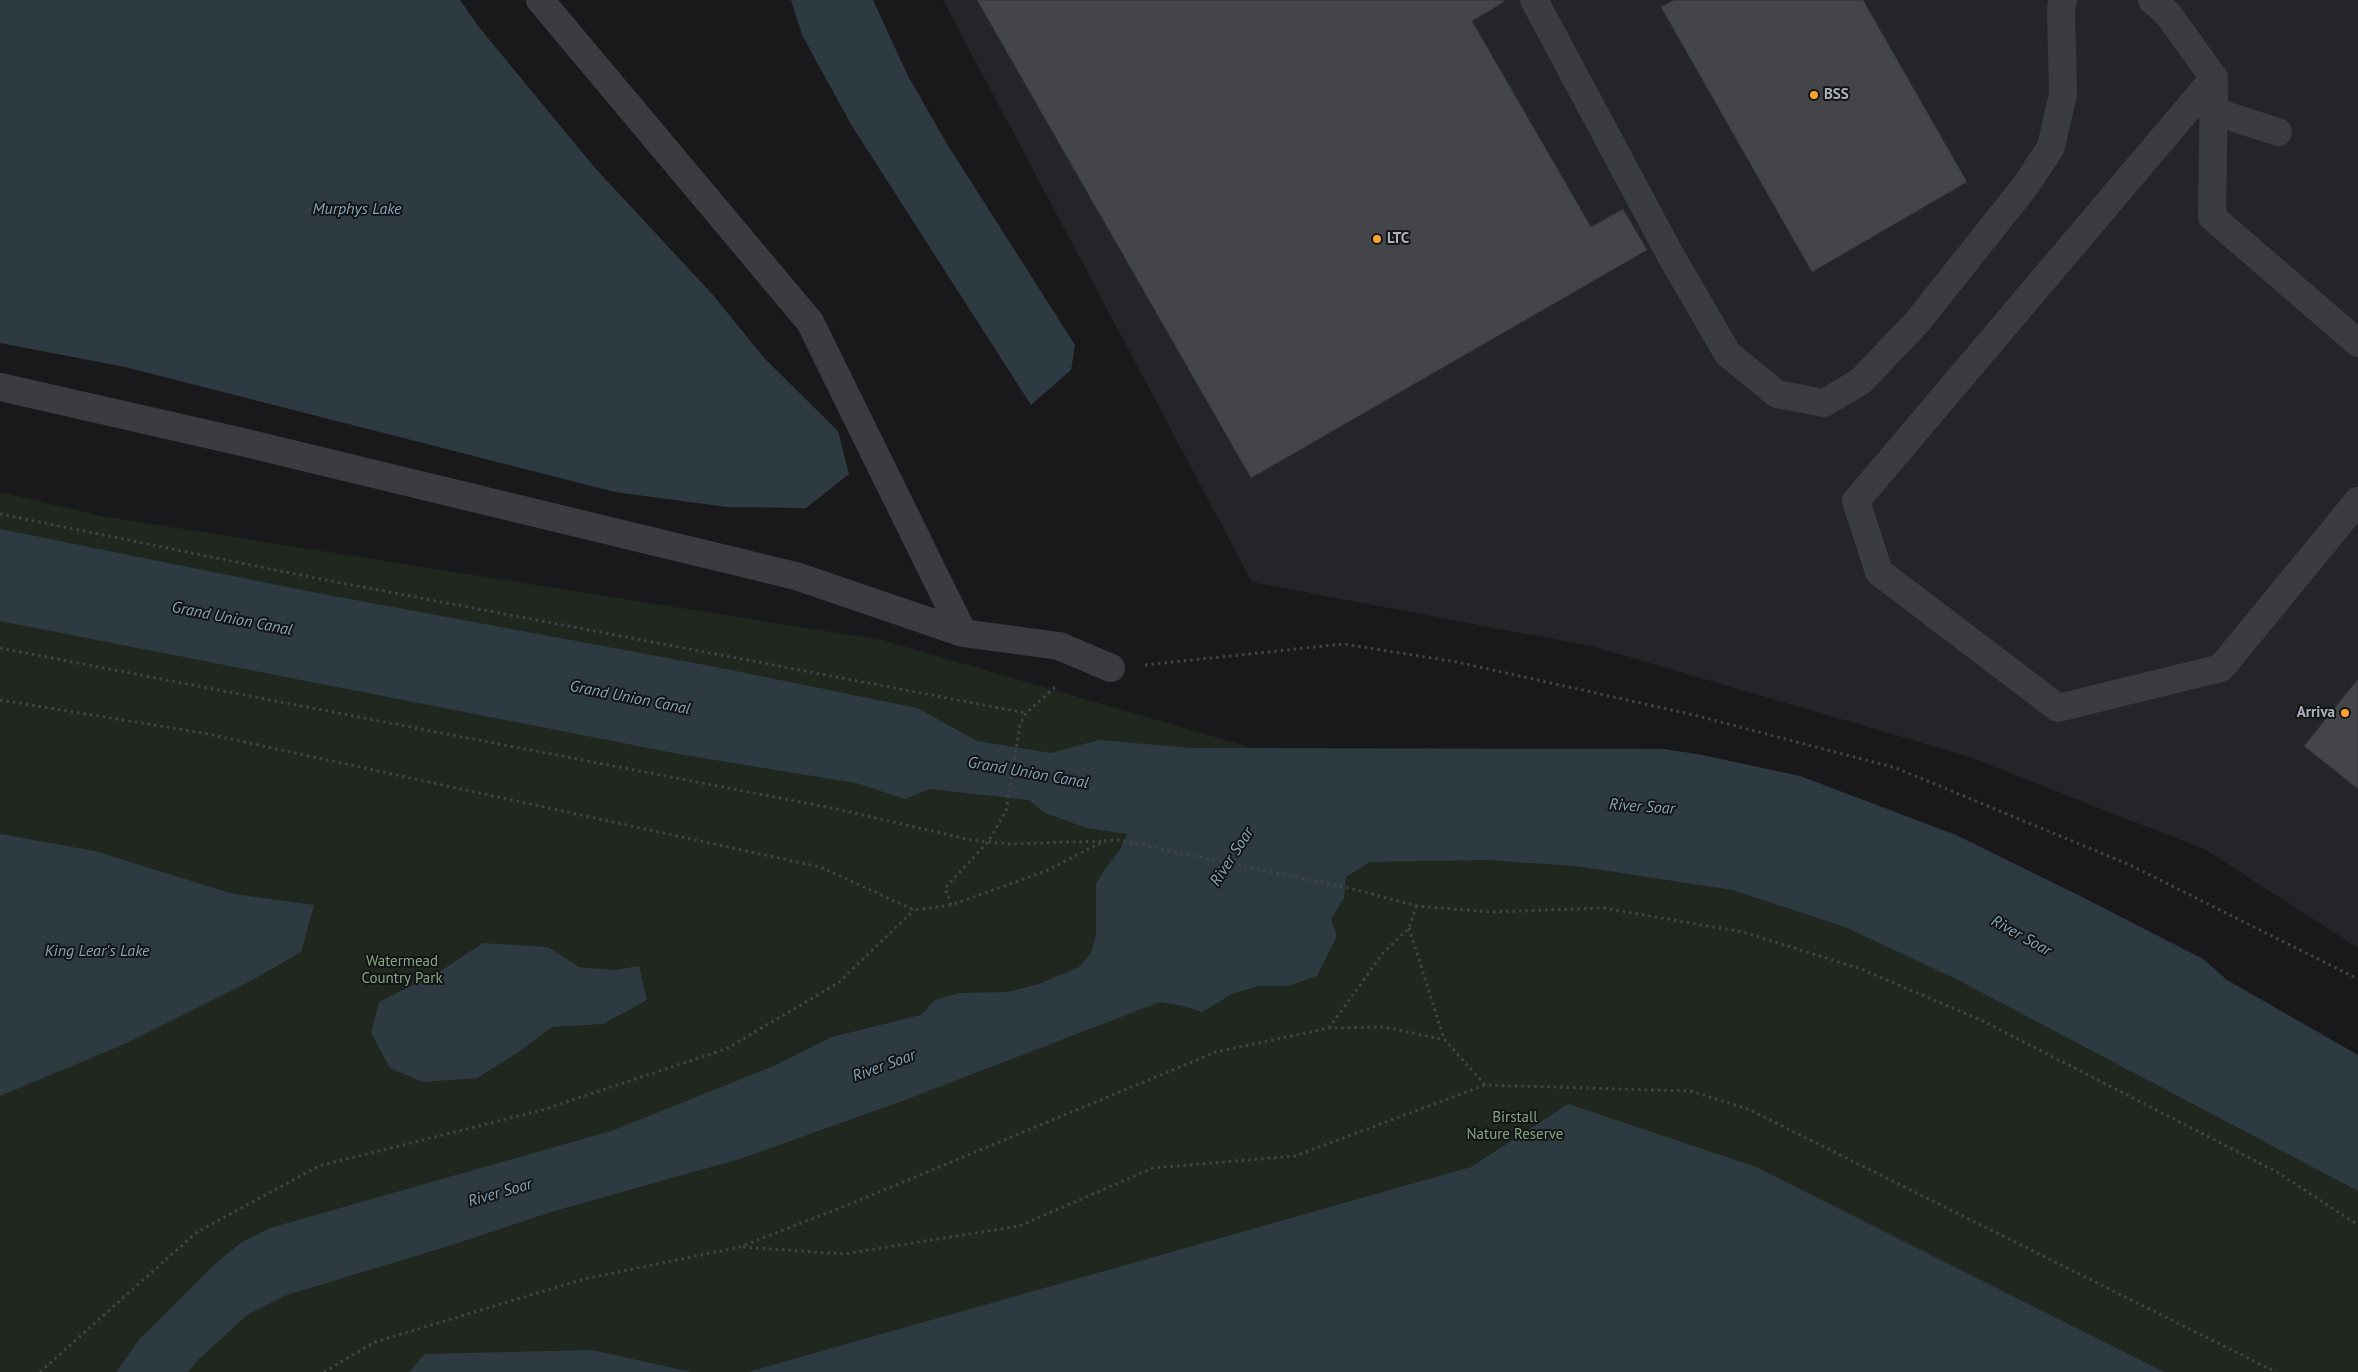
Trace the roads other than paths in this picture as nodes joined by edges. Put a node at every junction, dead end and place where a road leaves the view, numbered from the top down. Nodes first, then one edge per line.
1 (540, 0) edge
2 (1534, 0) edge
3 (2063, 0) edge
4 (2160, 7) edge
5 (2214, 78) junction
6 (2213, 111) junction
7 (2278, 132) dead end
8 (2358, 343) edge
9 (0, 387) edge
10 (2358, 501) edge
11 (963, 633) junction
12 (1111, 668) road end

1 - 11 lane
2 - 3 lane
4 - 5 lane
5 - 6 lane
5 - 10 lane
6 - 7 lane
6 - 8 lane
9 - 11 lane
11 - 12 lane

